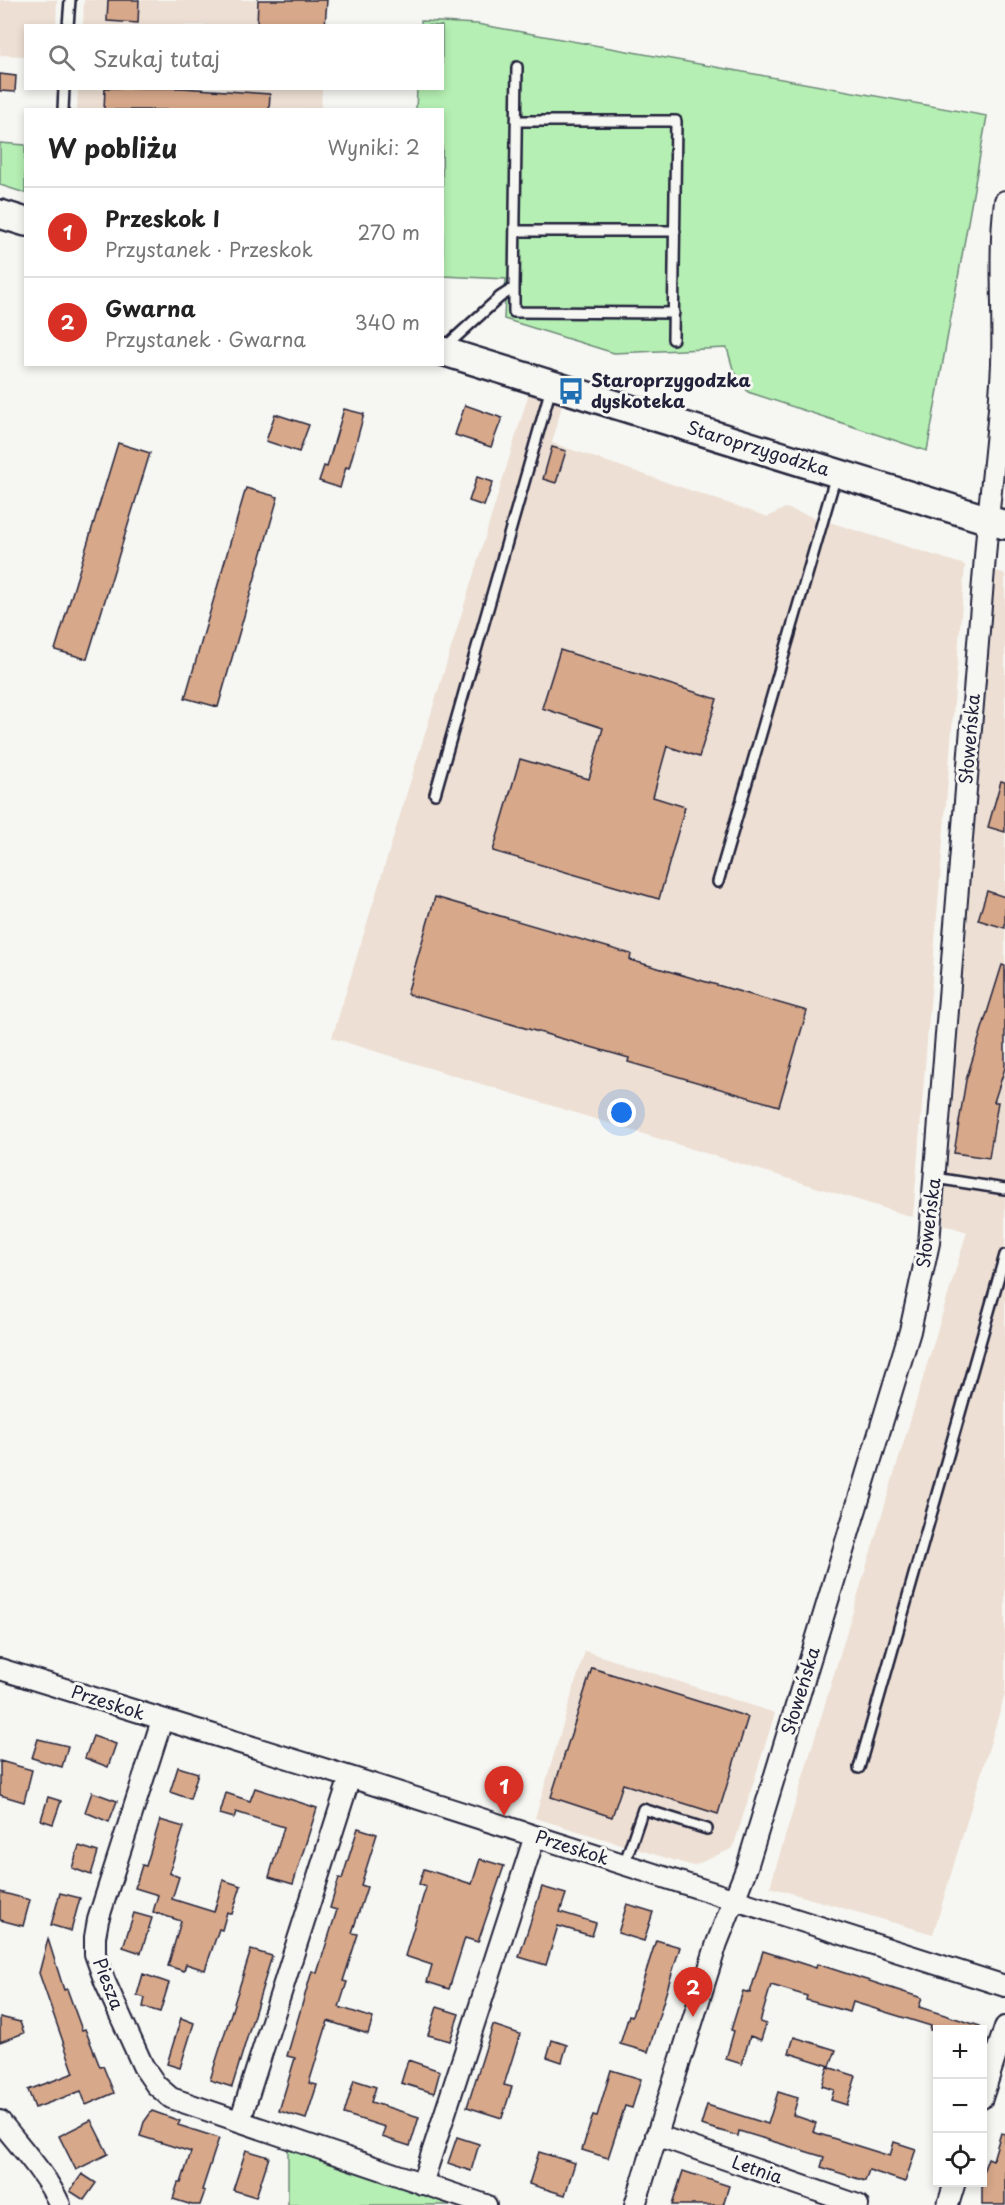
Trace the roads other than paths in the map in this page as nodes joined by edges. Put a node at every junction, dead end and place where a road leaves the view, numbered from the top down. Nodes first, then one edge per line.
1 (70, 0) edge
2 (68, 24) edge
3 (517, 67) dead end
4 (64, 90) edge
5 (63, 108) edge
6 (516, 121) junction
7 (1005, 201) edge
8 (0, 214) edge
9 (24, 221) edge
10 (515, 231) junction
11 (675, 231) junction
12 (514, 288) junction
13 (674, 313) junction
14 (674, 339) dead end
15 (444, 348) edge
16 (444, 351) edge
17 (552, 385) junction
18 (836, 473) junction
19 (997, 522) edge
20 (435, 794) dead end
21 (718, 882) dead end
22 (935, 1178) junction
23 (1005, 1189) edge
24 (1005, 1255) edge
25 (0, 1669) edge
26 (162, 1720) junction
27 (859, 1768) dead end
28 (350, 1777) junction
29 (707, 1828) dead end
30 (536, 1836) junction
31 (624, 1865) junction
32 (734, 1900) junction
33 (1005, 1986) edge
34 (1005, 2028) edge
35 (987, 2083) edge
36 (0, 2121) edge
37 (240, 2121) junction
38 (656, 2135) junction
39 (422, 2184) junction
40 (953, 2187) edge
41 (60, 2205) edge
42 (486, 2205) edge
43 (635, 2205) edge
44 (858, 2205) edge
45 (948, 2205) edge

1 - 2 lane
3 - 6 lane
4 - 5 lane
6 - 10 lane
6 - 11 lane
7 - 19 street, Słoweńska
8 - 9 street
10 - 11 lane
10 - 12 lane
11 - 13 lane
12 - 13 lane
12 - 15 lane
13 - 14 lane
16 - 17 street, Staroprzygodzka
17 - 18 street, Staroprzygodzka
17 - 20 lane
18 - 19 street, Staroprzygodzka
18 - 21 lane
19 - 22 street, Słoweńska
22 - 23 lane
22 - 32 street, Słoweńska
24 - 27 lane
25 - 26 street, Przeskok
26 - 28 street, Przeskok
26 - 37 street, Piesza
28 - 30 street, Przeskok
28 - 37 street
29 - 31 lane
30 - 31 street, Przeskok
30 - 39 street
31 - 32 street, Przeskok
32 - 33 street, Przeskok
32 - 38 street, Słoweńska
34 - 35 street
36 - 41 street
37 - 39 street, Piesza
38 - 43 street, Słoweńska
38 - 44 street, Letnia
39 - 42 street, Piesza
40 - 45 street

